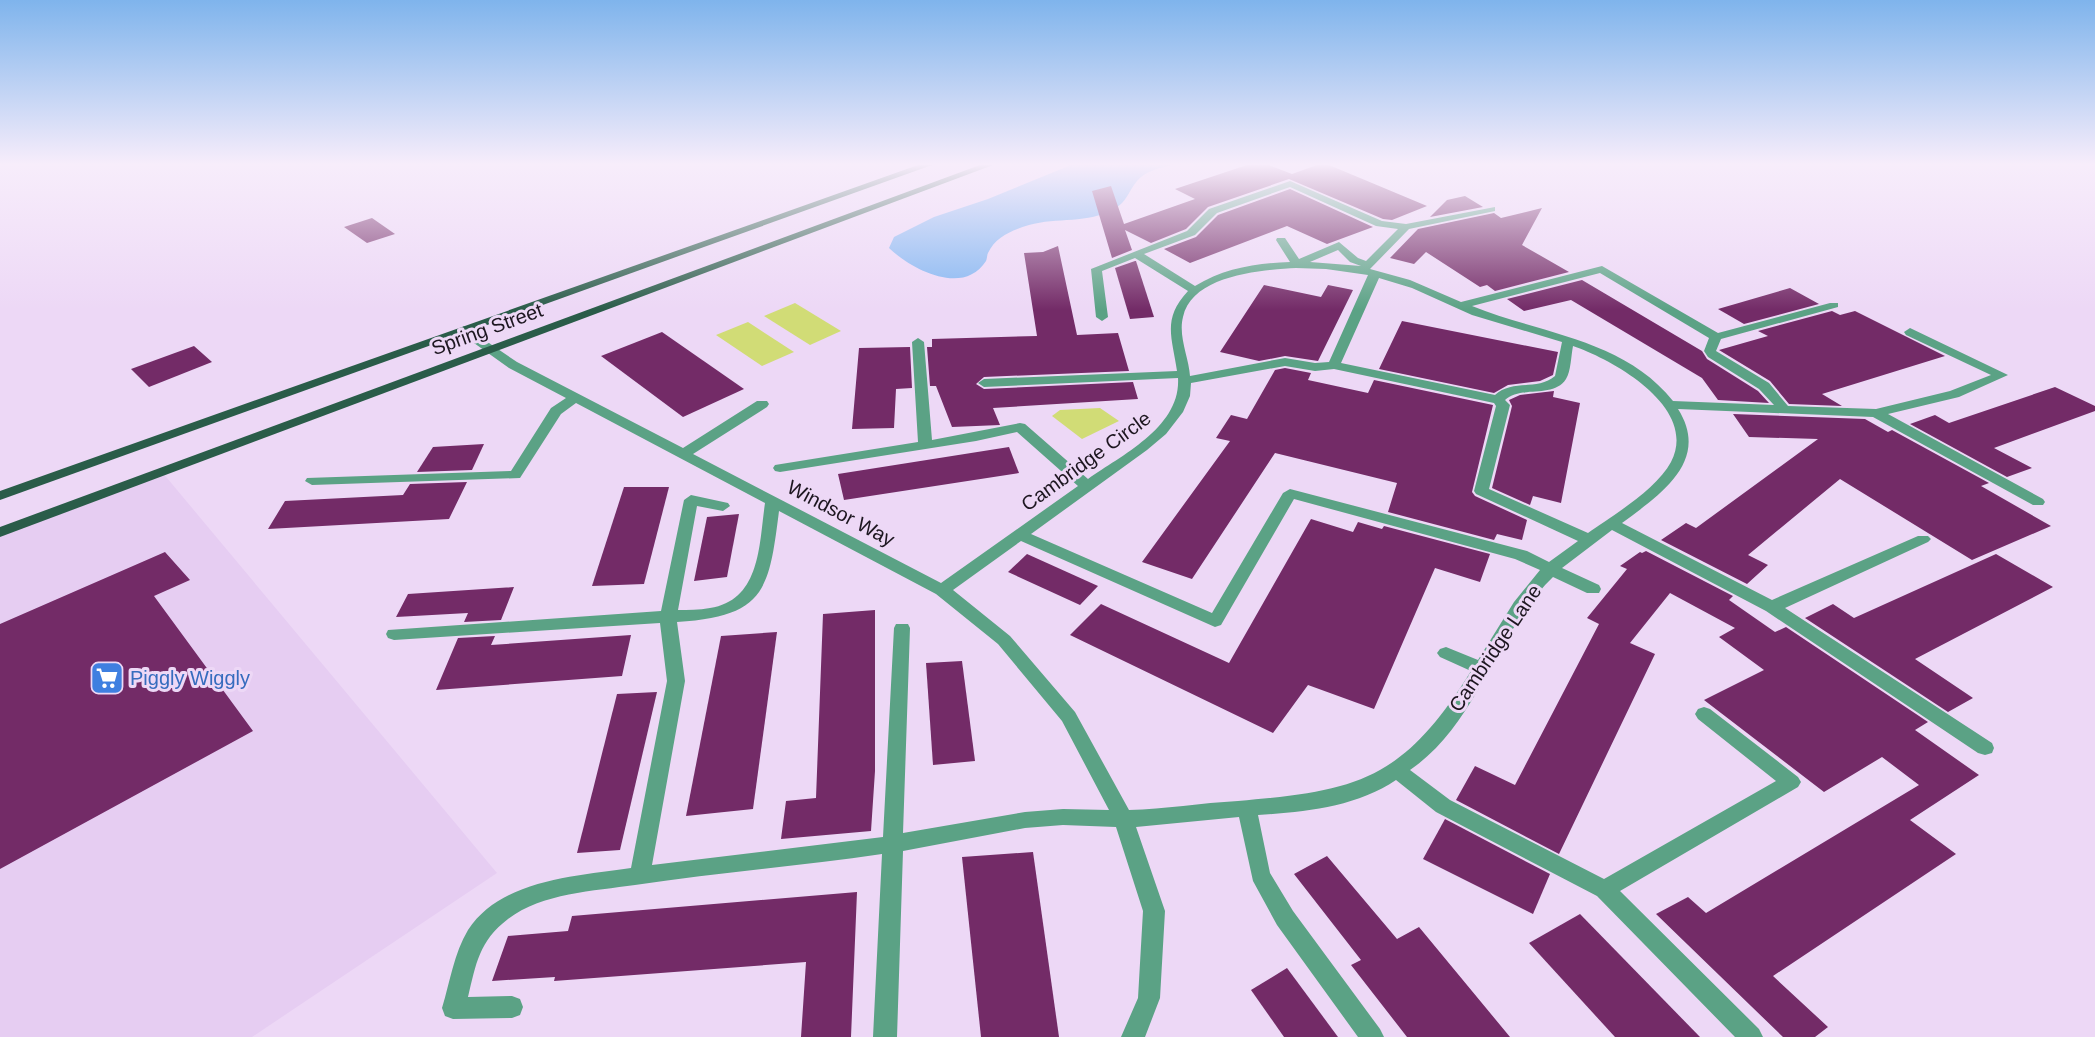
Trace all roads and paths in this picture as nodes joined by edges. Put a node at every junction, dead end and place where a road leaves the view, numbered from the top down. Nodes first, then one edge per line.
1 (791, 213) edge
2 (857, 213) edge
3 (1211, 213) edge
4 (1356, 213) edge
5 (1469, 213) edge
6 (1406, 226) junction
7 (1281, 240) dead end
8 (1136, 254) junction
9 (1297, 264) junction
10 (1369, 270) junction
11 (1194, 290) junction
12 (1834, 305) dead end
13 (1459, 306) junction
14 (1102, 317) dead end
15 (464, 330) junction
16 (1910, 332) dead end
17 (1716, 337) junction
18 (1568, 341) junction
19 (918, 342) dead end
20 (490, 349) junction
21 (1334, 365) junction
22 (1185, 377) junction
23 (984, 383) dead end
24 (578, 397) junction
25 (1498, 400) junction
26 (762, 404) dead end
27 (1669, 405) junction
28 (1785, 410) junction
29 (1876, 413) junction
30 (925, 445) junction
31 (683, 454) junction
32 (780, 468) dead end
33 (312, 481) dead end
34 (1087, 486) junction
35 (0, 496) edge
36 (773, 501) junction
37 (2038, 502) dead end
38 (723, 506) dead end
39 (1610, 523) junction
40 (0, 532) edge
41 (1018, 534) junction
42 (1587, 539) junction
43 (1923, 539) dead end
44 (1551, 570) junction
45 (1593, 589) dead end
46 (942, 590) junction
47 (1772, 607) junction
48 (668, 617) junction
49 (902, 628) dead end
50 (394, 633) dead end
51 (1446, 653) dead end
52 (1481, 668) junction
53 (1704, 714) dead end
54 (1985, 748) dead end
55 (1396, 769) junction
56 (1247, 808) junction
57 (1123, 819) junction
58 (893, 844) junction
59 (640, 876) junction
60 (1604, 889) junction
61 (512, 1008) dead end
62 (885, 1037) edge
63 (1133, 1037) edge
64 (1372, 1037) edge
65 (1751, 1037) edge

1 - 15 main road, Spring Street
2 - 20 main road, Spring Street
3 - 8 street
4 - 6 street
5 - 6 street
6 - 10 street
7 - 9 street
8 - 11 street
8 - 14 street
9 - 10 street
9 - 10 street
9 - 11 street
10 - 13 street, Cambridge Lane
10 - 21 street
11 - 22 street, Cambridge Circle
12 - 17 street
13 - 17 street
13 - 18 street, Cambridge Lane
15 - 20 street, Windsor Way
15 - 35 main road, Spring Street
16 - 29 street
17 - 28 street
18 - 25 street
18 - 27 street, Cambridge Lane
19 - 30 street
20 - 24 street, Windsor Way
20 - 40 main road, Spring Street
21 - 22 street
21 - 25 street
22 - 23 street
22 - 34 street, Cambridge Circle
24 - 31 street, Windsor Way
24 - 33 street
25 - 42 street
26 - 31 street
27 - 28 street
27 - 39 street, Cambridge Lane
28 - 29 street
29 - 37 street
30 - 32 street
30 - 34 street
31 - 36 street, Windsor Way
34 - 41 street, Cambridge Circle
36 - 46 street, Windsor Way
36 - 48 street
38 - 48 street
39 - 42 street, Cambridge Lane
39 - 47 street
41 - 44 street
41 - 46 street, Cambridge Circle
42 - 44 street, Cambridge Lane
43 - 47 street
44 - 45 street
44 - 52 street, Cambridge Lane
46 - 57 street, Windsor Way
47 - 54 street
48 - 50 street
48 - 59 street
49 - 58 street
51 - 52 street
52 - 55 street, Cambridge Lane
53 - 60 street
55 - 56 street, Cambridge Lane
55 - 60 street
56 - 57 street, Cambridge Lane
56 - 64 street
57 - 58 street, Cambridge Lane
57 - 63 street
58 - 59 street, Cambridge Lane
58 - 62 street
59 - 61 street, Cambridge Lane
60 - 65 street

